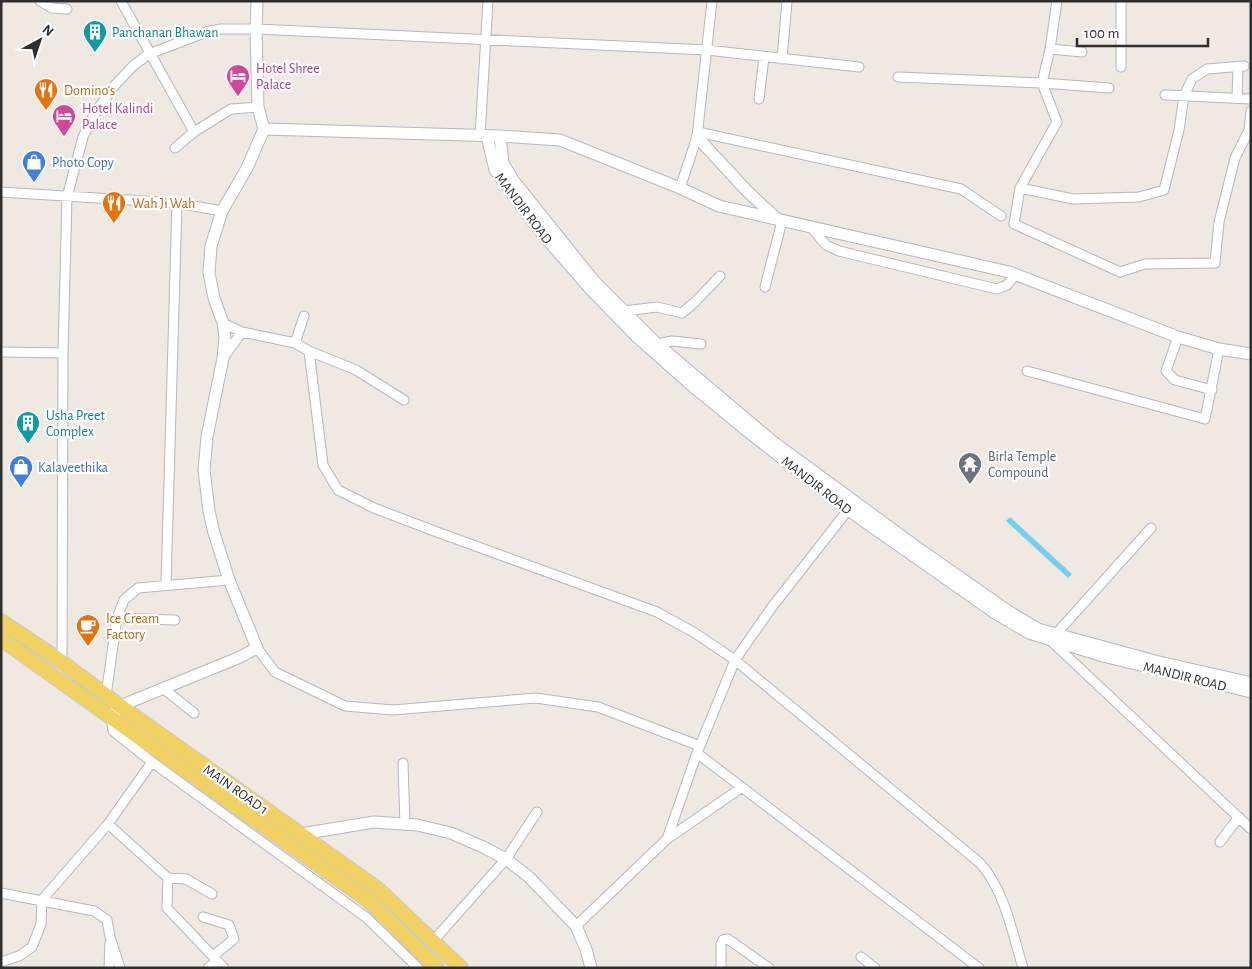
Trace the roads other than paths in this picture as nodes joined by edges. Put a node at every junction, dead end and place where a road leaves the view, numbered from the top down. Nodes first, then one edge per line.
1 (40, 1) edge
2 (121, 1) edge
3 (257, 1) edge
4 (488, 1) edge
5 (712, 1) edge
6 (787, 1) edge
7 (1057, 1) edge
8 (1120, 1) edge
9 (67, 9) dead end
10 (256, 28) junction
11 (486, 38) junction
12 (1050, 49) junction
13 (707, 50) junction
14 (1082, 52) dead end
15 (149, 54) junction
16 (764, 56) junction
17 (782, 59) junction
18 (859, 67) dead end
19 (1121, 67) dead end
20 (898, 77) dead end
21 (1042, 83) junction
22 (1110, 88) dead end
23 (1165, 95) dead end
24 (1184, 96) junction
25 (1238, 98) junction
26 (1251, 99) edge
27 (759, 100) dead end
28 (258, 107) junction
29 (1251, 112) edge
30 (264, 129) junction
31 (194, 132) junction
32 (698, 135) junction
33 (483, 136) junction
34 (500, 136) junction
35 (175, 148) dead end
36 (680, 188) junction
37 (1020, 188) junction
38 (1, 192) edge
39 (67, 197) junction
40 (177, 203) junction
41 (222, 211) junction
42 (1001, 216) dead end
43 (780, 220) junction
44 (811, 227) junction
45 (1016, 274) junction
46 (720, 276) dead end
47 (765, 287) dead end
48 (624, 311) junction
49 (304, 316) dead end
50 (223, 324) junction
51 (242, 332) junction
52 (1178, 337) junction
53 (295, 343) junction
54 (657, 344) junction
55 (700, 344) dead end
56 (1219, 349) junction
57 (309, 351) junction
58 (1, 352) edge
59 (63, 353) junction
60 (1251, 354) edge
61 (223, 358) junction
62 (1027, 372) dead end
63 (1212, 390) junction
64 (404, 400) dead end
65 (848, 510) junction
66 (1152, 528) dead end
67 (229, 580) junction
68 (166, 585) junction
69 (118, 618) junction
70 (176, 620) dead end
71 (1, 621) edge
72 (1053, 637) junction
73 (1, 639) edge
74 (257, 648) junction
75 (735, 660) junction
76 (62, 662) junction
77 (1251, 683) edge
78 (164, 689) junction
79 (1251, 692) edge
80 (106, 695) junction
81 (116, 712) junction
82 (194, 713) dead end
83 (698, 750) junction
84 (152, 762) junction
85 (403, 763) dead end
86 (741, 788) junction
87 (537, 812) dead end
88 (1239, 817) junction
89 (108, 824) junction
90 (405, 824) junction
91 (1251, 829) edge
92 (301, 834) junction
93 (668, 839) junction
94 (1220, 842) dead end
95 (506, 859) junction
96 (168, 878) junction
97 (1, 893) edge
98 (212, 894) dead end
99 (42, 900) junction
100 (203, 917) dead end
101 (576, 926) junction
102 (110, 938) junction
103 (434, 940) junction
104 (861, 957) dead end
105 (215, 958) junction
106 (1, 962) edge
107 (109, 968) edge
108 (120, 968) edge
109 (208, 968) edge
110 (224, 968) edge
111 (418, 968) edge
112 (437, 968) edge
113 (461, 968) edge
114 (591, 968) edge
115 (721, 968) edge
116 (769, 968) edge
117 (875, 968) edge
118 (979, 968) edge
119 (1023, 968) edge

1 - 9 street
2 - 15 street
3 - 10 street
4 - 11 street
5 - 13 street
6 - 17 street
7 - 12 street
8 - 19 street
10 - 11 street
10 - 15 street
10 - 28 street
11 - 13 street
11 - 33 street
12 - 14 street
12 - 21 street
13 - 16 street
13 - 32 street
15 - 31 street
15 - 39 street
16 - 17 street
16 - 27 street
17 - 18 street
20 - 21 street
21 - 22 street
21 - 37 street
23 - 24 street
24 - 25 street
24 - 25 street
24 - 37 street
25 - 26 street
28 - 30 street
28 - 31 street
29 - 37 street
30 - 33 street
30 - 41 street
31 - 35 street
32 - 36 street
32 - 42 street
32 - 43 street
33 - 34 street
33 - 65 street, MANDIR ROAD
34 - 36 street
34 - 48 street, MANDIR ROAD
36 - 43 street
38 - 39 street
39 - 40 street
39 - 59 street
40 - 41 street
40 - 68 street
41 - 50 street
43 - 44 street
43 - 47 street
44 - 45 street
44 - 45 street
45 - 52 street
46 - 48 street
48 - 54 street, MANDIR ROAD
49 - 53 street
50 - 51 street
50 - 61 street
51 - 53 street
51 - 61 street
52 - 56 street
52 - 63 street
53 - 57 street
54 - 55 street
54 - 72 street, MANDIR ROAD
56 - 60 street
56 - 63 street
57 - 64 street
57 - 75 street
58 - 59 street
59 - 76 street
61 - 67 street
62 - 63 street
65 - 72 street, MANDIR ROAD
65 - 75 street
66 - 72 street
67 - 68 street
67 - 74 street
68 - 69 street
69 - 70 street
69 - 80 street
71 - 76 main road, MAIN ROAD 1
72 - 77 street, MANDIR ROAD
72 - 79 street, MANDIR ROAD
72 - 88 street
73 - 81 main road, MAIN ROAD 1
74 - 78 street
74 - 83 street
75 - 83 street
75 - 119 street
76 - 80 main road, MAIN ROAD 1
78 - 81 street
78 - 82 street
80 - 81 main road, MAIN ROAD 1
81 - 84 street
81 - 92 main road, MAIN ROAD 1
81 - 112 main road, MAIN ROAD 1
83 - 86 street
83 - 93 street
84 - 89 street
84 - 111 street
85 - 90 street
86 - 93 street
86 - 118 street
87 - 95 street
88 - 91 street
88 - 94 street
89 - 96 street
89 - 99 street
90 - 92 street
90 - 95 street
92 - 103 main road, MAIN ROAD 1
93 - 101 street
95 - 101 street
95 - 103 street
96 - 98 street
96 - 105 street
97 - 99 street
99 - 102 street
99 - 106 street
100 - 105 street
101 - 114 street
102 - 107 street
102 - 108 street
103 - 113 main road, MAIN ROAD 1
104 - 117 street
105 - 109 street
105 - 110 street
115 - 116 street

